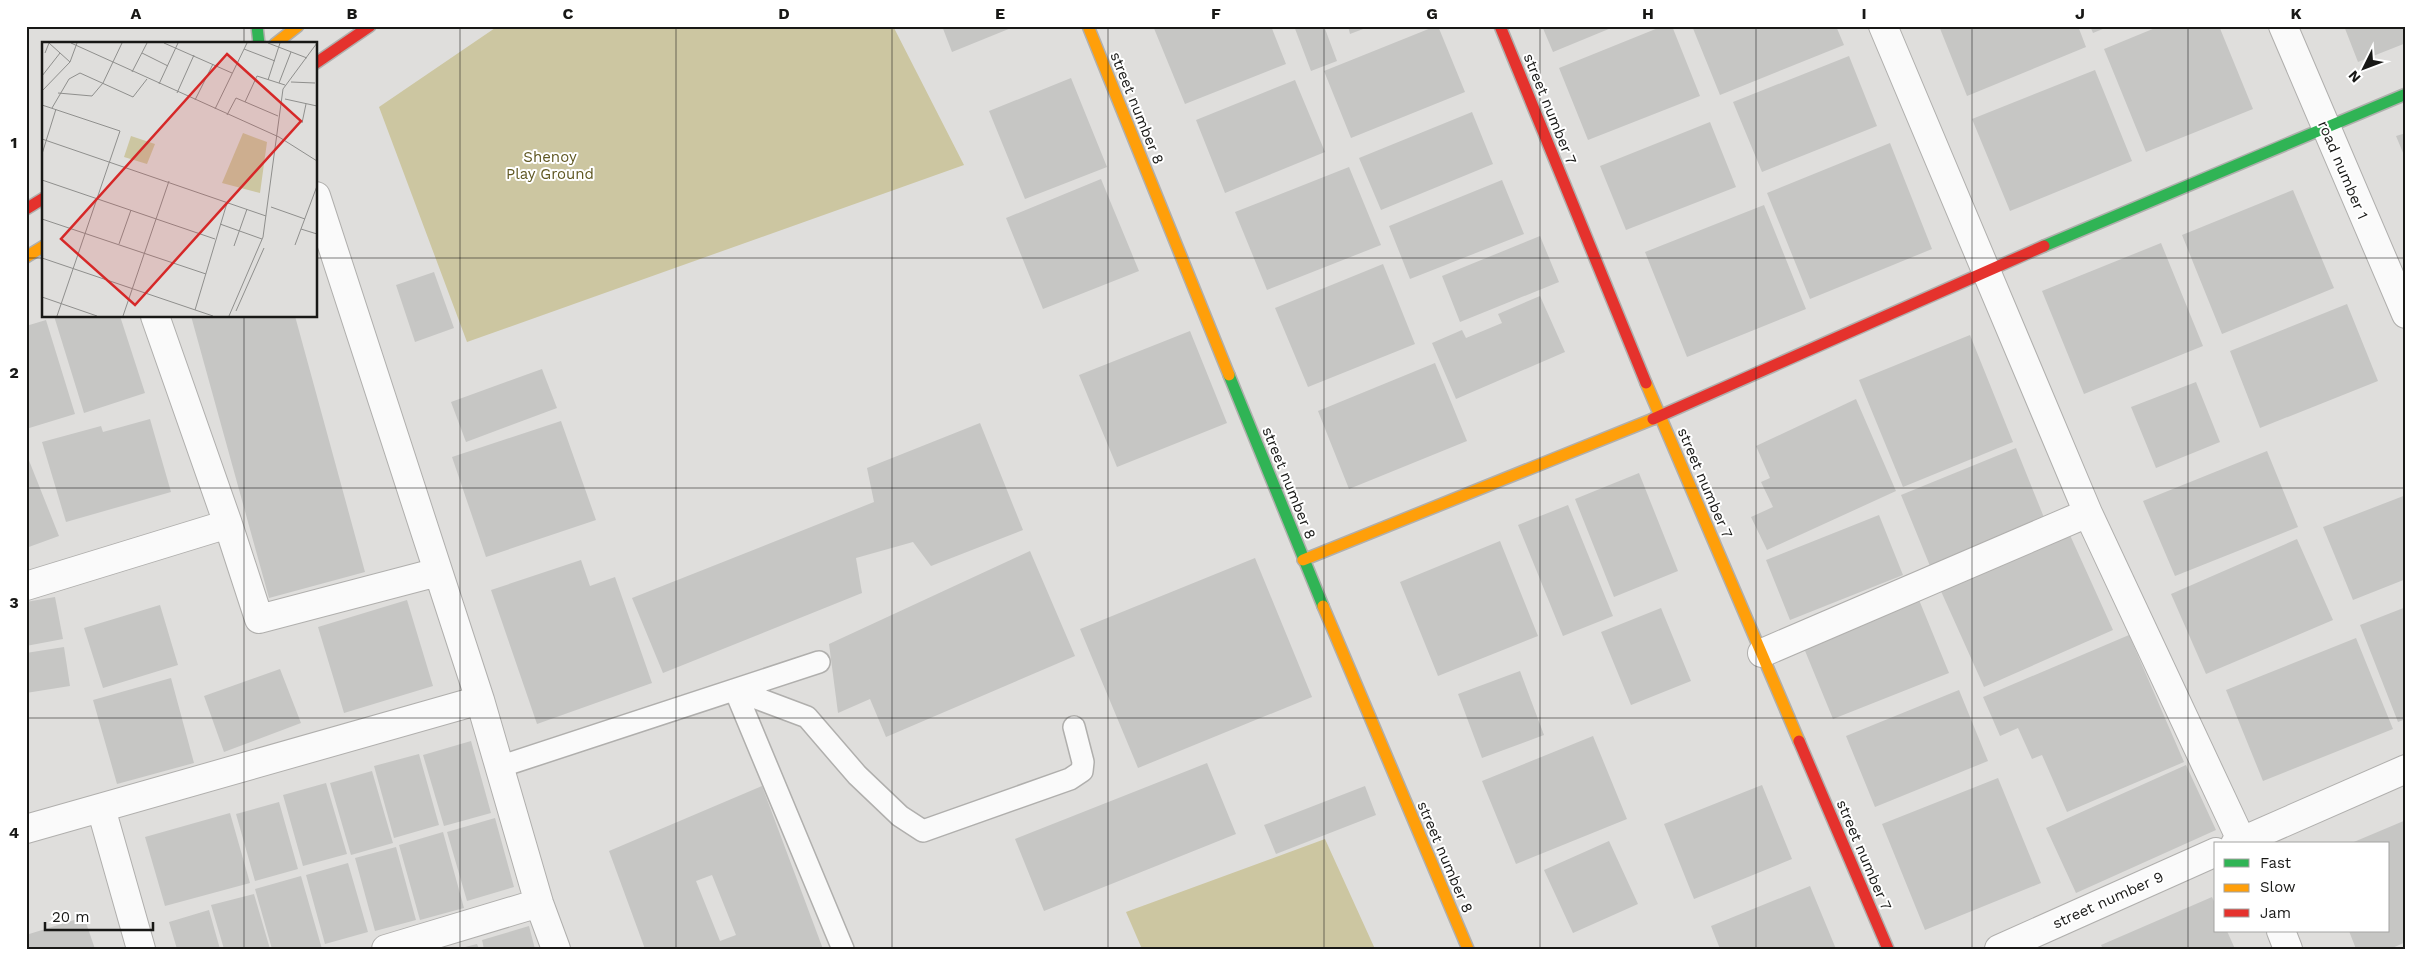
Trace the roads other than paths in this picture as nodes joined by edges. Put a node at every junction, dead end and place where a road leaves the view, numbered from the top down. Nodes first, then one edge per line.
1 (257, 26) edge
2 (298, 26) edge
3 (370, 26) edge
4 (1088, 26) edge
5 (1500, 26) edge
6 (1883, 26) edge
7 (2283, 26) edge
8 (259, 42) edge
9 (278, 42) edge
10 (318, 62) edge
11 (2406, 94) edge
12 (2325, 129) junction
13 (42, 199) edge
14 (318, 202) edge
15 (26, 209) edge
16 (42, 247) edge
17 (26, 257) edge
18 (1986, 271) junction
19 (2406, 314) edge
20 (156, 318) edge
21 (1660, 416) junction
22 (2088, 513) junction
23 (228, 524) junction
24 (1303, 560) junction
25 (438, 572) junction
26 (26, 586) edge
27 (1762, 653) junction
28 (819, 662) dead end
29 (735, 690) junction
30 (480, 700) junction
31 (1074, 727) dead end
32 (499, 767) junction
33 (2406, 769) edge
34 (101, 808) junction
35 (26, 829) edge
36 (2240, 842) edge
37 (2242, 842) edge
38 (2214, 853) edge
39 (539, 903) junction
40 (2281, 932) edge
41 (141, 949) edge
42 (386, 949) edge
43 (556, 949) edge
44 (843, 949) edge
45 (1468, 949) edge
46 (1888, 949) edge
47 (1999, 949) edge
48 (2288, 949) edge

1 - 8 street
2 - 9 street
3 - 10 street
4 - 24 street, street number 8
5 - 21 street, street number 7
6 - 18 street
7 - 12 street, road number 1
11 - 12 street
12 - 18 street
12 - 19 street, road number 1
13 - 15 street
14 - 25 street
16 - 17 street
18 - 21 street
18 - 22 street
20 - 23 street
21 - 24 street
21 - 27 street, street number 7
22 - 27 street
22 - 36 street
23 - 25 street
23 - 26 street
24 - 45 street, street number 8
25 - 30 street
27 - 46 street, street number 7
28 - 29 lane
29 - 31 lane
29 - 32 lane
29 - 44 lane
30 - 32 street
30 - 34 street
32 - 39 street
33 - 37 street
34 - 35 street
34 - 41 street
38 - 47 street, street number 9
39 - 42 street
39 - 43 street
40 - 48 street

